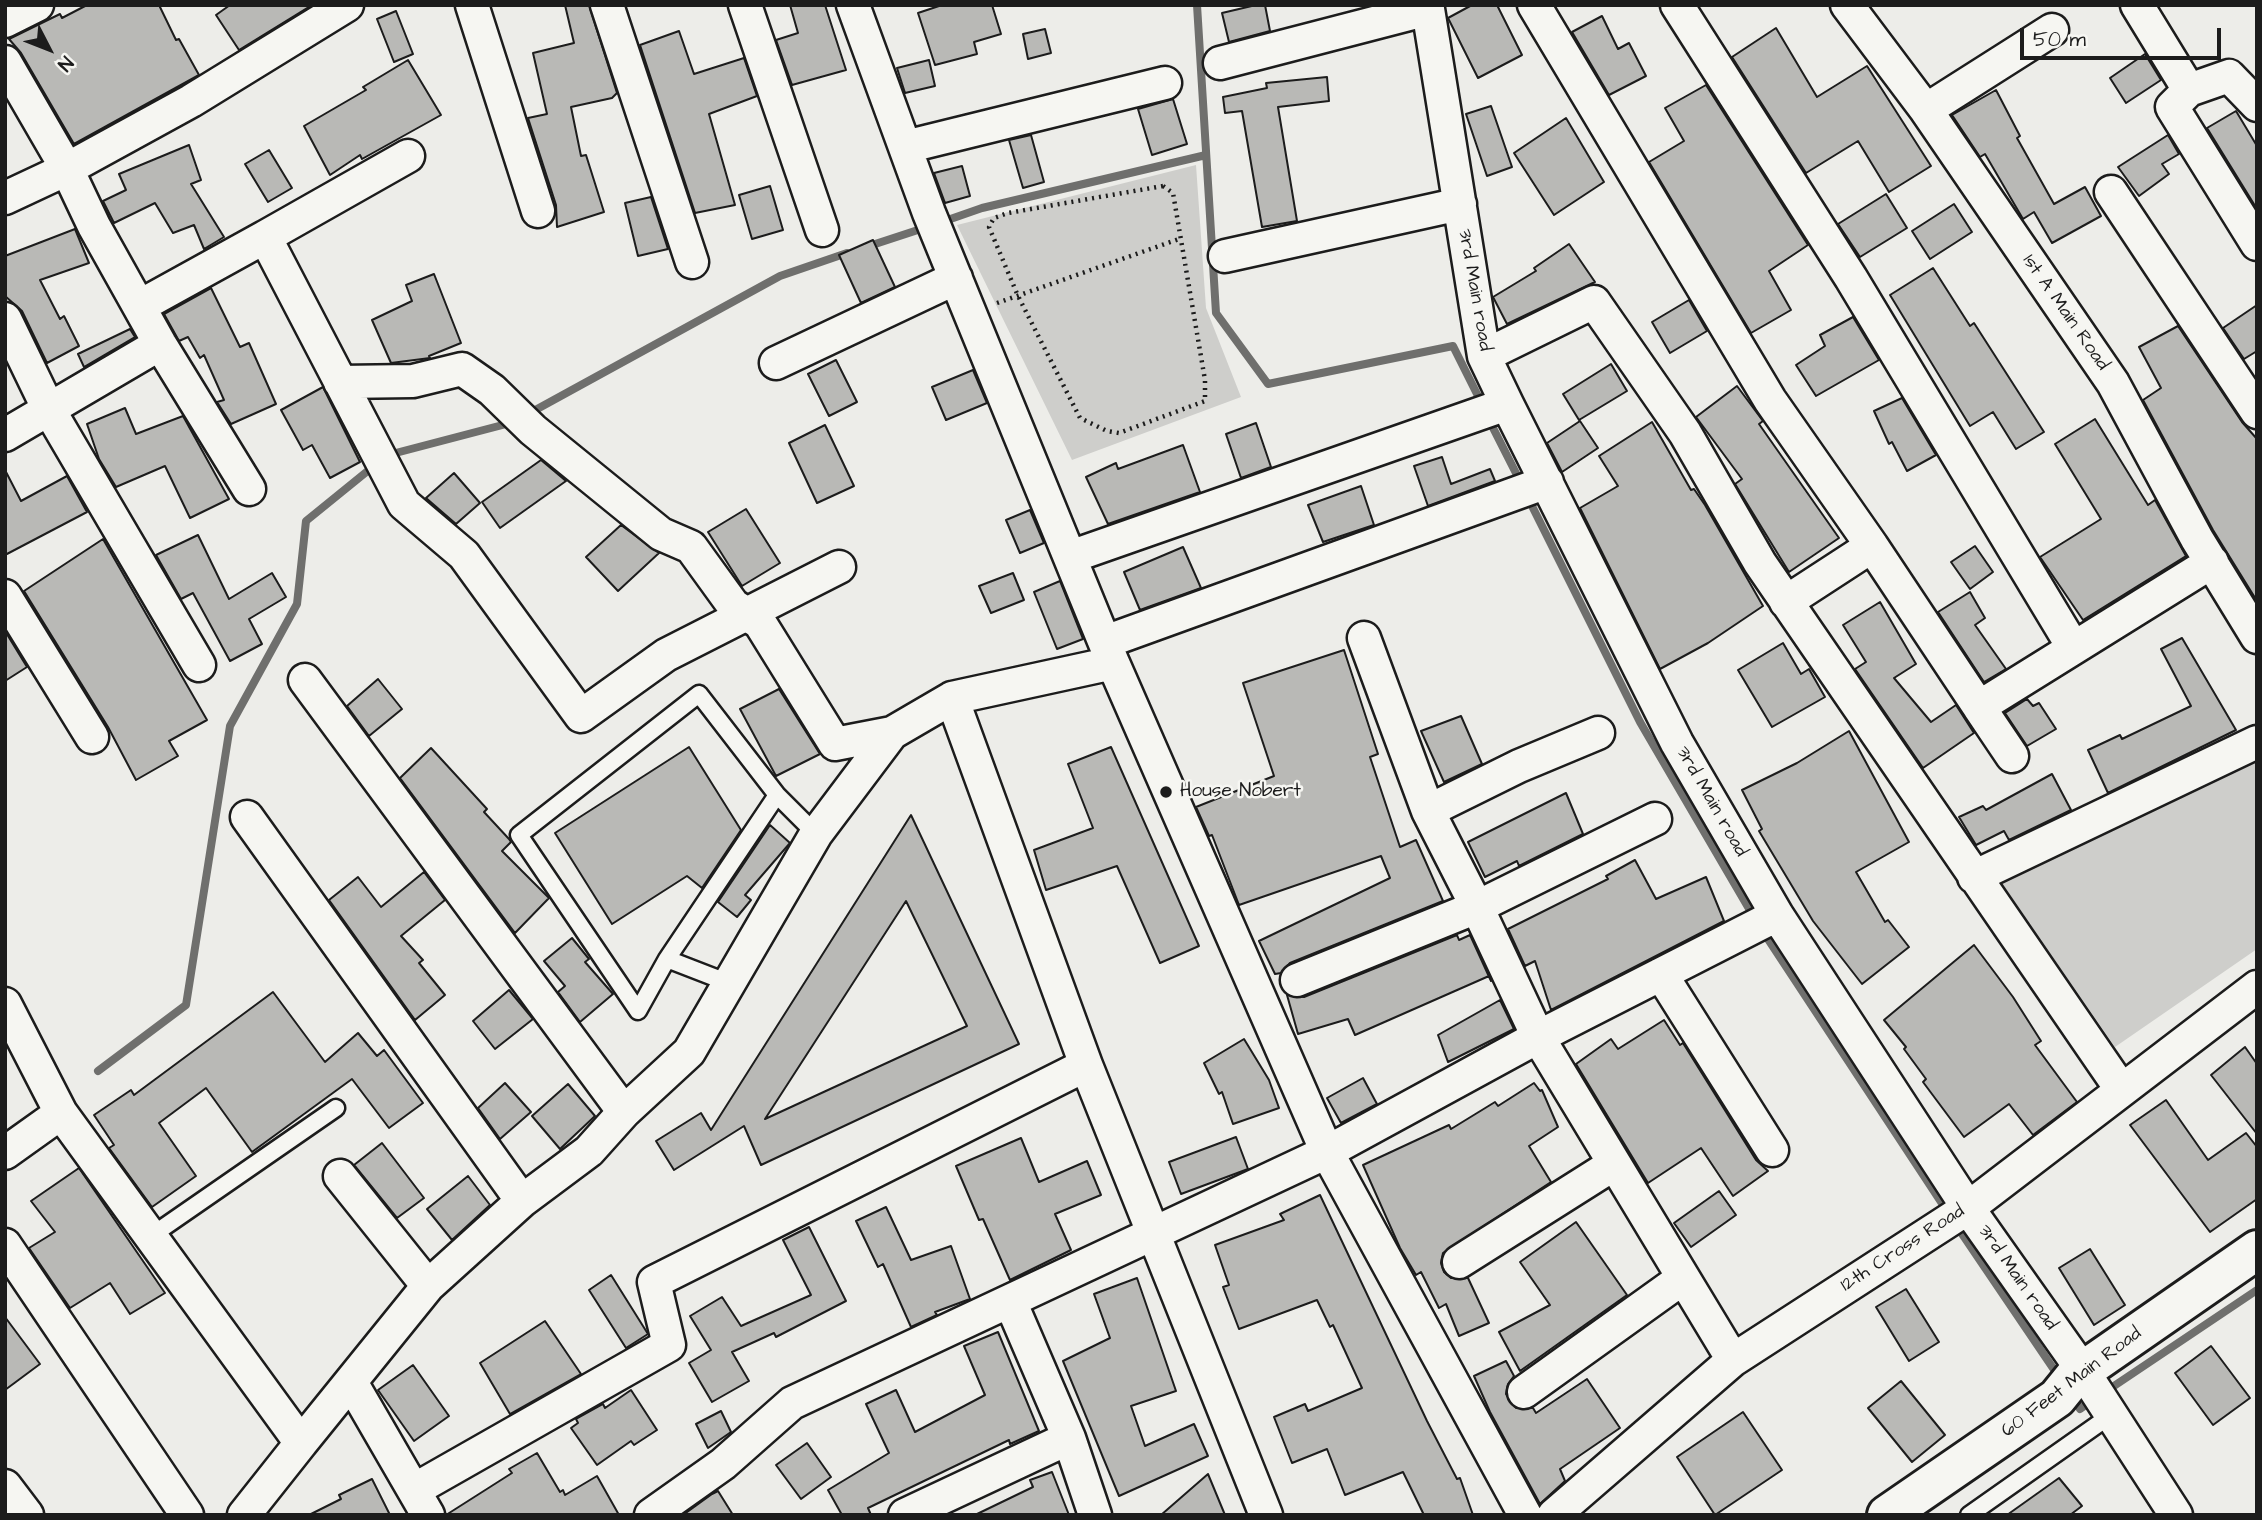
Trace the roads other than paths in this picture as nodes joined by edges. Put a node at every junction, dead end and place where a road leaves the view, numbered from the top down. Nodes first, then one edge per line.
1 (37, 5) edge
2 (472, 5) edge
3 (607, 5) edge
4 (745, 5) edge
5 (1534, 5) edge
6 (1677, 5) edge
7 (1847, 5) edge
8 (2137, 5) edge
9 (344, 6) edge
10 (861, 7) edge
11 (5, 21) edge
12 (2052, 30) dead end
13 (5, 62) edge
14 (1220, 63) dead end
15 (1165, 83) dead end
16 (2189, 90) junction
17 (2257, 105) edge
18 (1926, 110) junction
19 (905, 147) junction
20 (408, 156) dead end
21 (67, 169) junction
22 (2112, 192) dead end
23 (5, 198) edge
24 (1460, 204) junction
25 (538, 211) dead end
26 (822, 230) dead end
27 (265, 237) junction
28 (2257, 244) edge
29 (1225, 256) dead end
30 (692, 262) dead end
31 (956, 278) junction
32 (140, 306) junction
33 (5, 319) edge
34 (160, 344) junction
35 (1484, 356) junction
36 (776, 363) dead end
37 (340, 382) junction
38 (1507, 404) junction
39 (48, 408) junction
40 (2257, 412) edge
41 (5, 435) edge
42 (1547, 482) junction
43 (249, 489) dead end
44 (1872, 546) junction
45 (1070, 557) junction
46 (2212, 562) junction
47 (839, 566) dead end
48 (5, 596) edge
49 (1786, 602) junction
50 (746, 614) junction
51 (2257, 637) edge
52 (1364, 638) dead end
53 (2073, 647) junction
54 (1109, 652) junction
55 (199, 665) dead end
56 (305, 680) dead end
57 (952, 698) junction
58 (1979, 707) junction
59 (892, 733) junction
60 (1598, 733) dead end
61 (92, 737) dead end
62 (2257, 742) edge
63 (2012, 755) dead end
64 (776, 795) junction
65 (1428, 811) junction
66 (247, 817) dead end
67 (1655, 819) dead end
68 (816, 834) junction
69 (1974, 877) junction
70 (1477, 906) junction
71 (1765, 921) junction
72 (667, 959) junction
73 (1661, 974) junction
74 (1297, 980) dead end
75 (729, 983) junction
76 (2257, 987) edge
77 (5, 1004) edge
78 (1538, 1037) junction
79 (1086, 1065) junction
80 (2121, 1089) junction
81 (336, 1108) dead end
82 (624, 1112) junction
83 (61, 1113) junction
84 (1772, 1150) dead end
85 (1328, 1152) junction
86 (5, 1153) edge
87 (1614, 1164) junction
88 (340, 1176) dead end
89 (522, 1201) junction
90 (1968, 1208) junction
91 (1153, 1233) junction
92 (150, 1236) junction
93 (5, 1245) edge
94 (2257, 1250) edge
95 (1459, 1262) dead end
96 (1683, 1278) junction
97 (428, 1286) junction
98 (1010, 1301) junction
99 (1733, 1360) junction
100 (351, 1382) junction
101 (1524, 1392) dead end
102 (2087, 1392) junction
103 (1069, 1438) junction
104 (300, 1443) junction
105 (5, 1486) edge
106 (421, 1502) edge
107 (1905, 1510) edge
108 (27, 1515) edge
109 (187, 1515) edge
110 (244, 1515) edge
111 (651, 1515) edge
112 (905, 1515) edge
113 (1095, 1515) edge
114 (1266, 1515) edge
115 (1525, 1515) edge
116 (1554, 1515) edge
117 (1969, 1515) edge
118 (2176, 1515) edge

1 - 11 street
2 - 25 street
3 - 30 street
4 - 26 street
5 - 44 street
6 - 53 street
7 - 18 street, 1st A Main Road
8 - 16 street
9 - 21 street
10 - 19 street
12 - 18 street
13 - 21 street
14 - 24 street, 3rd Main road
15 - 19 street
16 - 17 street
16 - 28 street
18 - 46 street, 1st A Main Road
19 - 31 street
20 - 27 street
21 - 23 street
21 - 32 street
22 - 40 street
24 - 29 street
24 - 35 street, 3rd Main road
27 - 32 street
27 - 37 street
31 - 36 street
31 - 45 street
32 - 34 street
33 - 39 street
34 - 39 street
34 - 43 street
35 - 38 street, 3rd Main road
35 - 49 street
37 - 50 street
37 - 50 street
38 - 42 street, 3rd Main road
38 - 45 street
39 - 41 street
39 - 55 street
42 - 54 street
42 - 71 street, 3rd Main road
44 - 49 street
44 - 58 street
45 - 54 street
46 - 51 street, 1st A Main Road
46 - 53 street
47 - 50 street
48 - 61 street
49 - 69 street
50 - 59 street
52 - 65 street
53 - 58 street
54 - 57 street
54 - 85 street
56 - 82 street
57 - 59 street
57 - 79 street
58 - 63 street
59 - 68 street
60 - 65 street
62 - 69 street
64 - 68 lane
64 - 72 lane
64 - 72 lane
65 - 70 street
66 - 89 street
67 - 70 street
68 - 75 street
69 - 80 street
70 - 74 street
70 - 78 street
71 - 73 street
71 - 90 street, 3rd Main road
72 - 75 lane
73 - 78 street
73 - 84 street
75 - 82 street
76 - 80 street, 12th Cross Road
77 - 83 street
78 - 85 street
78 - 87 street
79 - 91 street
79 - 106 street
80 - 90 street, 12th Cross Road
81 - 92 lane
82 - 89 street
83 - 86 street
83 - 92 street
85 - 91 street
85 - 115 street
87 - 95 street
87 - 96 street
88 - 97 street
89 - 97 street
90 - 99 street, 12th Cross Road
90 - 102 street, 3rd Main road
91 - 98 street
91 - 114 street
92 - 104 street
93 - 109 street
94 - 102 street, 60 Feet Main Road
96 - 99 street
96 - 101 street
97 - 100 street
98 - 103 street
98 - 111 street
99 - 116 street, 12th Cross Road
100 - 104 street
100 - 106 street
102 - 107 street, 60 Feet Main Road
102 - 117 lane
102 - 118 street, 3rd Main road
103 - 112 street
103 - 113 street
104 - 110 street
105 - 108 street

